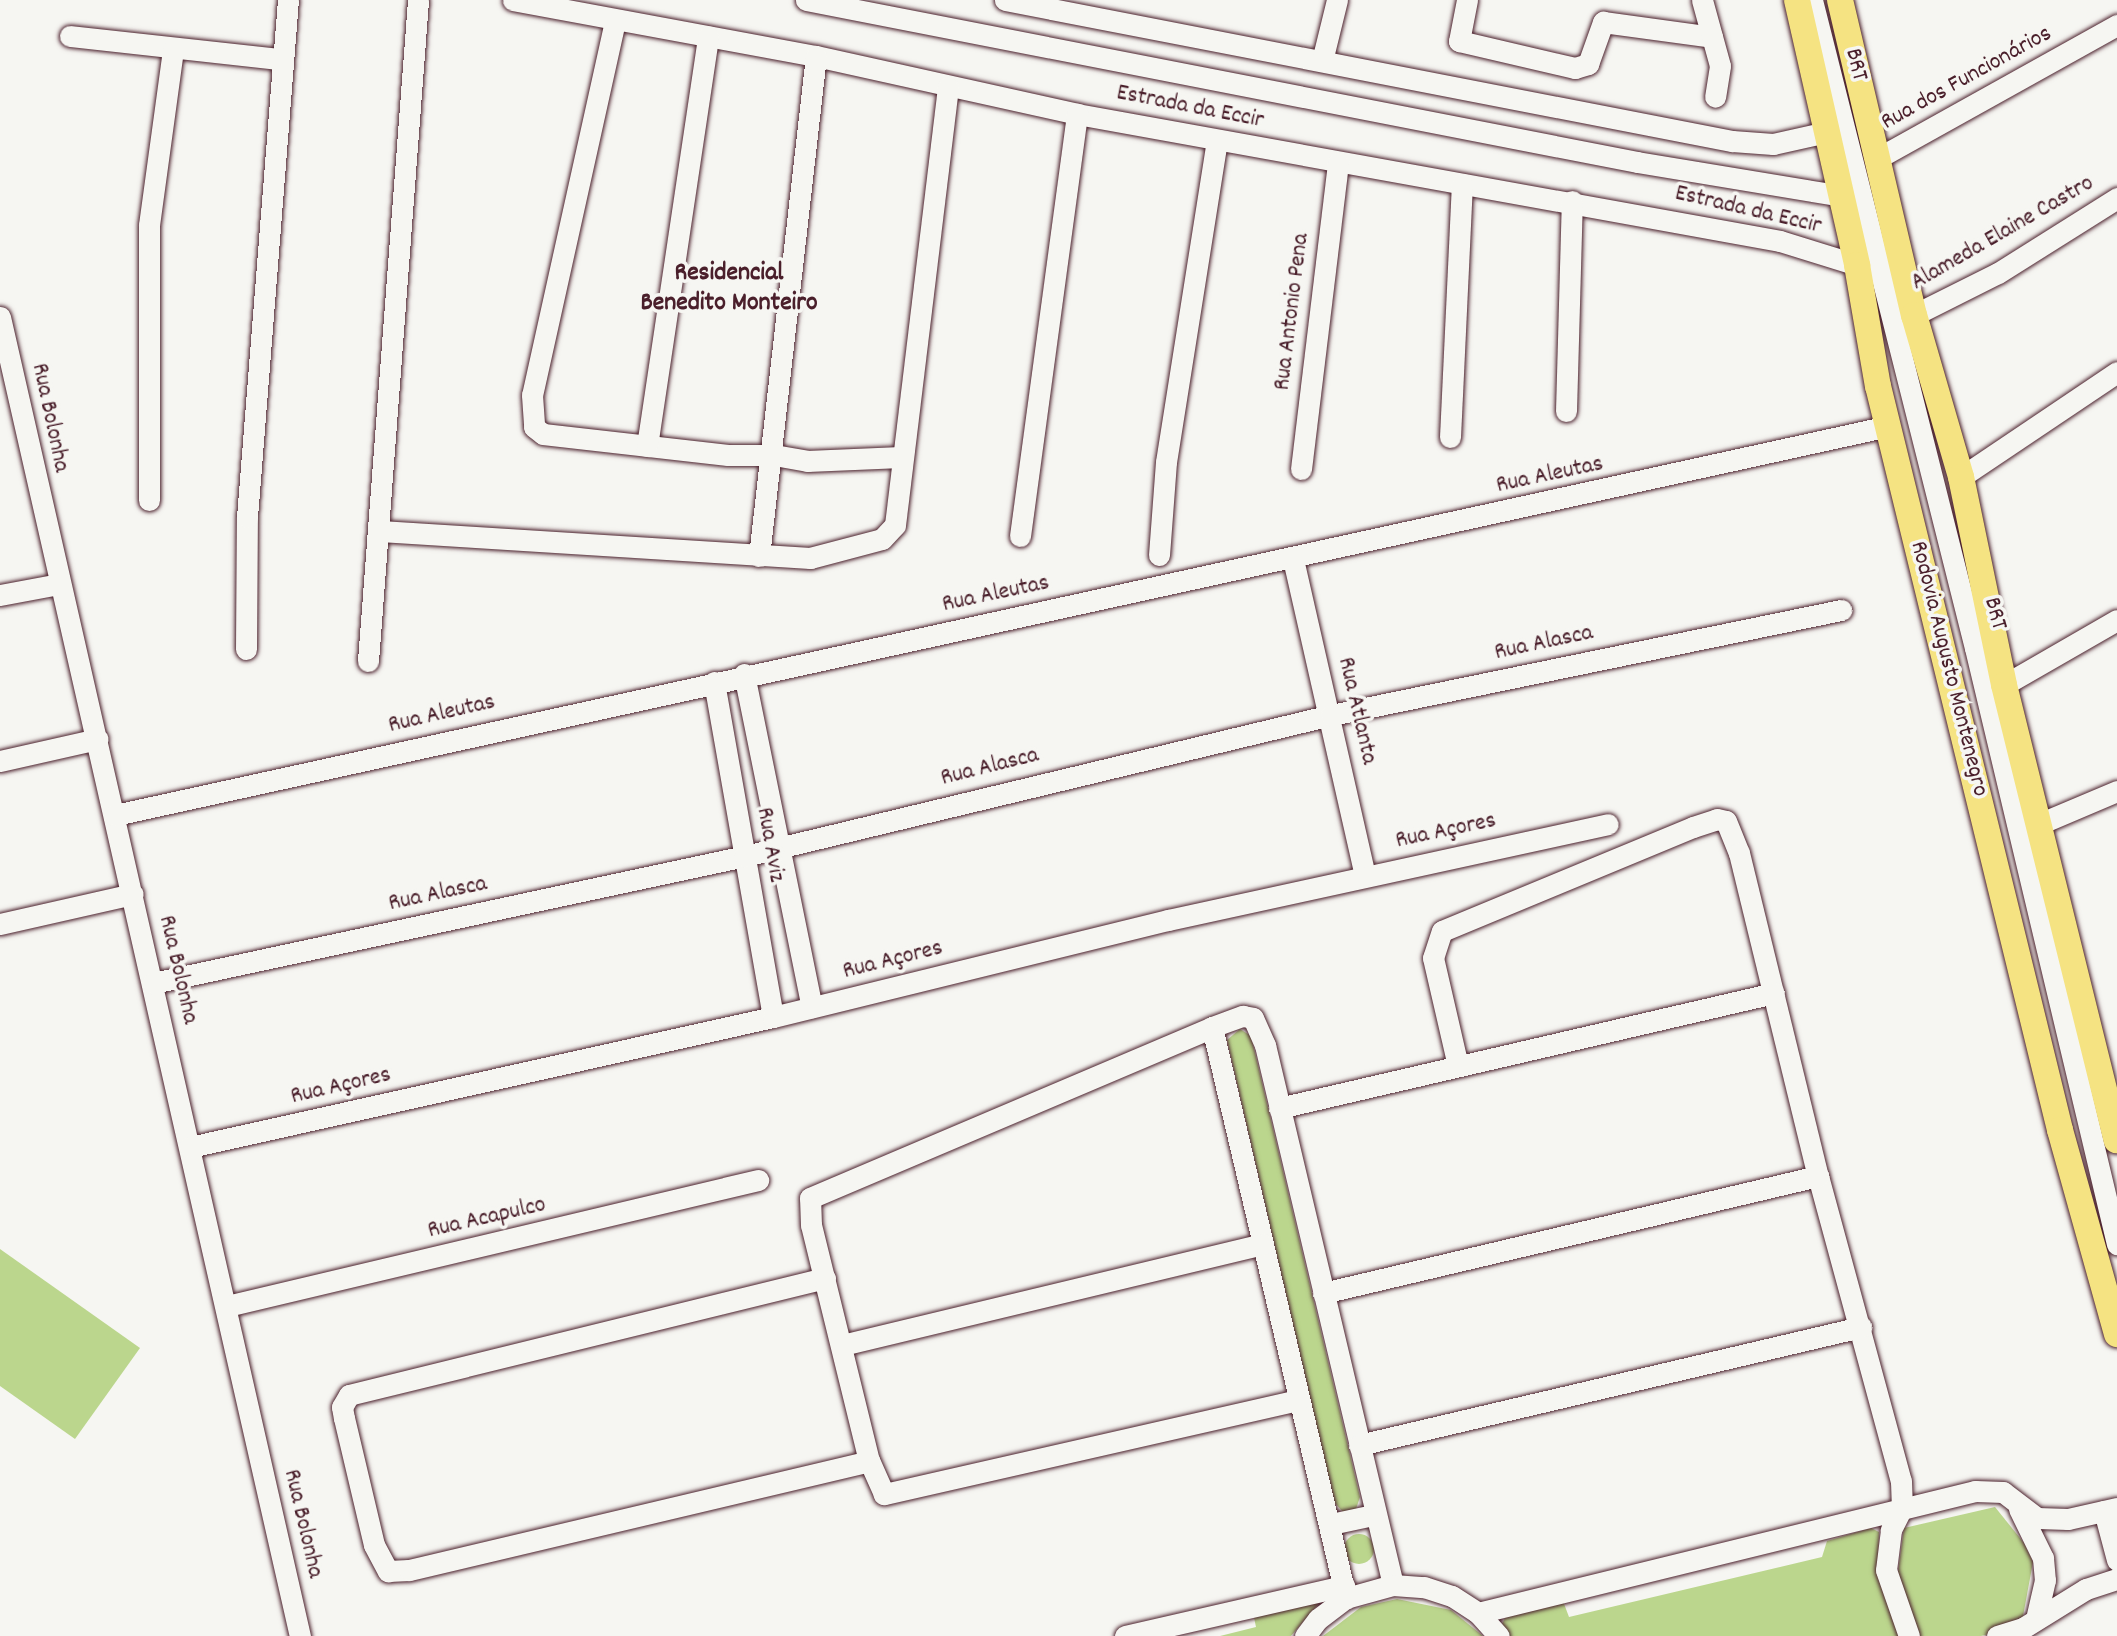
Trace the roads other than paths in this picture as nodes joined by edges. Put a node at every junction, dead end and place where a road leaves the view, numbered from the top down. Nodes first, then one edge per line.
1 (288, 0) edge
2 (418, 0) edge
3 (513, 0) edge
4 (806, 0) edge
5 (1005, 0) edge
6 (1337, 0) edge
7 (1467, 0) edge
8 (1702, 0) edge
9 (1797, 0) edge
10 (1812, 0) edge
11 (1840, 0) edge
12 (1068, 12) junction
13 (615, 21) junction
14 (2117, 25) edge
15 (70, 36) dead end
16 (708, 37) junction
17 (1712, 37) junction
18 (1059, 49) junction
19 (173, 50) junction
20 (816, 56) junction
21 (280, 59) junction
22 (1322, 61) junction
23 (1352, 66) junction
24 (948, 87) junction
25 (1715, 97) dead end
26 (1343, 104) junction
27 (1076, 114) junction
28 (1827, 132) junction
29 (1217, 140) junction
30 (1878, 158) junction
31 (1338, 163) junction
32 (1462, 184) junction
33 (1842, 196) junction
34 (2117, 198) edge
35 (1572, 201) junction
36 (1857, 265) junction
37 (1914, 315) junction
38 (0, 317) edge
39 (2117, 372) edge
40 (1566, 411) dead end
41 (21, 418) junction
42 (0, 423) edge
43 (1889, 426) junction
44 (1450, 437) dead end
45 (647, 446) junction
46 (774, 455) junction
47 (901, 457) junction
48 (1301, 469) dead end
49 (1961, 477) junction
50 (149, 500) dead end
51 (380, 531) junction
52 (1020, 536) dead end
53 (1159, 555) dead end
54 (759, 556) junction
55 (1293, 559) junction
56 (59, 584) junction
57 (0, 595) edge
58 (1841, 610) dead end
59 (2117, 620) edge
60 (246, 649) dead end
61 (368, 661) dead end
62 (744, 674) junction
63 (714, 681) junction
64 (2004, 685) junction
65 (1331, 715) junction
66 (98, 739) junction
67 (0, 761) edge
68 (2117, 791) edge
69 (115, 815) junction
70 (1608, 824) dead end
71 (2039, 824) junction
72 (780, 847) junction
73 (745, 856) junction
74 (1365, 876) junction
75 (132, 894) junction
76 (0, 924) edge
77 (153, 983) junction
78 (1774, 993) junction
79 (812, 1007) junction
80 (774, 1017) junction
81 (1212, 1027) junction
82 (1458, 1066) junction
83 (1279, 1108) junction
84 (2117, 1140) edge
85 (190, 1147) junction
86 (1818, 1176) junction
87 (758, 1180) dead end
88 (1262, 1244) junction
89 (2117, 1244) edge
90 (824, 1278) junction
91 (1322, 1293) junction
92 (227, 1306) junction
93 (1861, 1326) junction
94 (2117, 1334) edge
95 (842, 1345) junction
96 (1298, 1400) junction
97 (1359, 1445) junction
98 (869, 1461) junction
99 (2018, 1507) junction
100 (1902, 1508) junction
101 (2110, 1510) edge
102 (1373, 1515) junction
103 (1331, 1524) junction
104 (2117, 1560) edge
105 (2117, 1579) edge
106 (1393, 1585) junction
107 (1345, 1592) junction
108 (1478, 1613) junction
109 (2037, 1615) junction
110 (294, 1635) edge
111 (1125, 1636) edge
112 (1305, 1636) edge
113 (1499, 1636) edge
114 (1909, 1636) edge
115 (1997, 1636) edge

1 - 21 street
2 - 51 street
3 - 13 street, Estrada da Eccir
4 - 18 street
5 - 12 street
6 - 22 street
7 - 17 street
8 - 17 street
9 - 28 main road, Rodovia Augusto Montenegro
10 - 89 street, BRT
11 - 30 main road, Rodovia Augusto Montenegro
12 - 18 street
12 - 22 street
13 - 16 street, Estrada da Eccir
13 - 45 street
14 - 30 street, Rua dos Funcionários
15 - 19 street
16 - 20 street, Estrada da Eccir
16 - 45 street
17 - 25 street
18 - 26 street
19 - 21 street
19 - 50 street
20 - 24 street, Estrada da Eccir
20 - 46 street
21 - 60 street
22 - 23 street
23 - 26 street
23 - 28 street
24 - 27 street, Estrada da Eccir
24 - 47 street
26 - 33 street
27 - 29 street, Estrada da Eccir
27 - 52 street
28 - 33 main road, Rodovia Augusto Montenegro
29 - 31 street, Estrada da Eccir
29 - 53 street
30 - 37 main road, Rodovia Augusto Montenegro
31 - 32 street, Estrada da Eccir
31 - 48 street, Rua Antonio Pena
32 - 35 street, Estrada da Eccir
32 - 44 street
33 - 36 main road, Rodovia Augusto Montenegro
34 - 37 street, Alameda Elaine Castro
35 - 36 street, Estrada da Eccir
35 - 40 street
36 - 43 main road, Rodovia Augusto Montenegro
37 - 49 main road, Rodovia Augusto Montenegro
38 - 41 street, Rua Bolonha
39 - 49 street
41 - 42 street
41 - 56 street, Rua Bolonha
43 - 55 street, Rua Aleutas
43 - 94 main road, Rodovia Augusto Montenegro
45 - 46 street
46 - 47 street
46 - 54 street
47 - 54 street
49 - 64 main road, Rodovia Augusto Montenegro
51 - 54 street
51 - 61 street
55 - 62 street, Rua Aleutas
55 - 65 street, Rua Atlanta
56 - 57 street
56 - 66 street, Rua Bolonha
58 - 65 street, Rua Alasca
59 - 64 street
62 - 63 street, Rua Aleutas
62 - 72 street, Rua Aviz
63 - 69 street, Rua Aleutas
63 - 73 street, Rua Aviz
64 - 71 main road, Rodovia Augusto Montenegro
65 - 72 street, Rua Alasca
65 - 74 street, Rua Atlanta
66 - 67 street
66 - 69 street, Rua Bolonha
68 - 71 street
69 - 75 street, Rua Bolonha
70 - 74 street, Rua Açores
71 - 84 main road, Rodovia Augusto Montenegro
72 - 73 street, Rua Alasca
72 - 79 street, Rua Aviz
73 - 77 street, Rua Alasca
73 - 80 street, Rua Aviz
74 - 79 street, Rua Açores
75 - 76 street
75 - 77 street, Rua Bolonha
77 - 85 street, Rua Bolonha
78 - 82 street
78 - 82 street
78 - 86 street
79 - 80 street, Rua Açores
80 - 85 street, Rua Açores
81 - 83 street
81 - 88 street
81 - 90 street
82 - 83 street
83 - 91 street
85 - 92 street, Rua Bolonha
86 - 91 street
86 - 93 street
87 - 92 street, Rua Acapulco
88 - 95 street
88 - 96 street
90 - 95 street
90 - 98 street
91 - 97 street
92 - 110 street, Rua Bolonha
93 - 97 street
93 - 100 street
95 - 98 street
96 - 98 street
96 - 103 street
97 - 102 street
99 - 100 street
99 - 101 street
99 - 109 street
100 - 108 street
100 - 114 street
101 - 104 street
102 - 103 street
102 - 106 street
103 - 107 street
105 - 109 street
106 - 107 street
106 - 108 street
107 - 111 street
107 - 112 street
108 - 113 street
109 - 115 street

